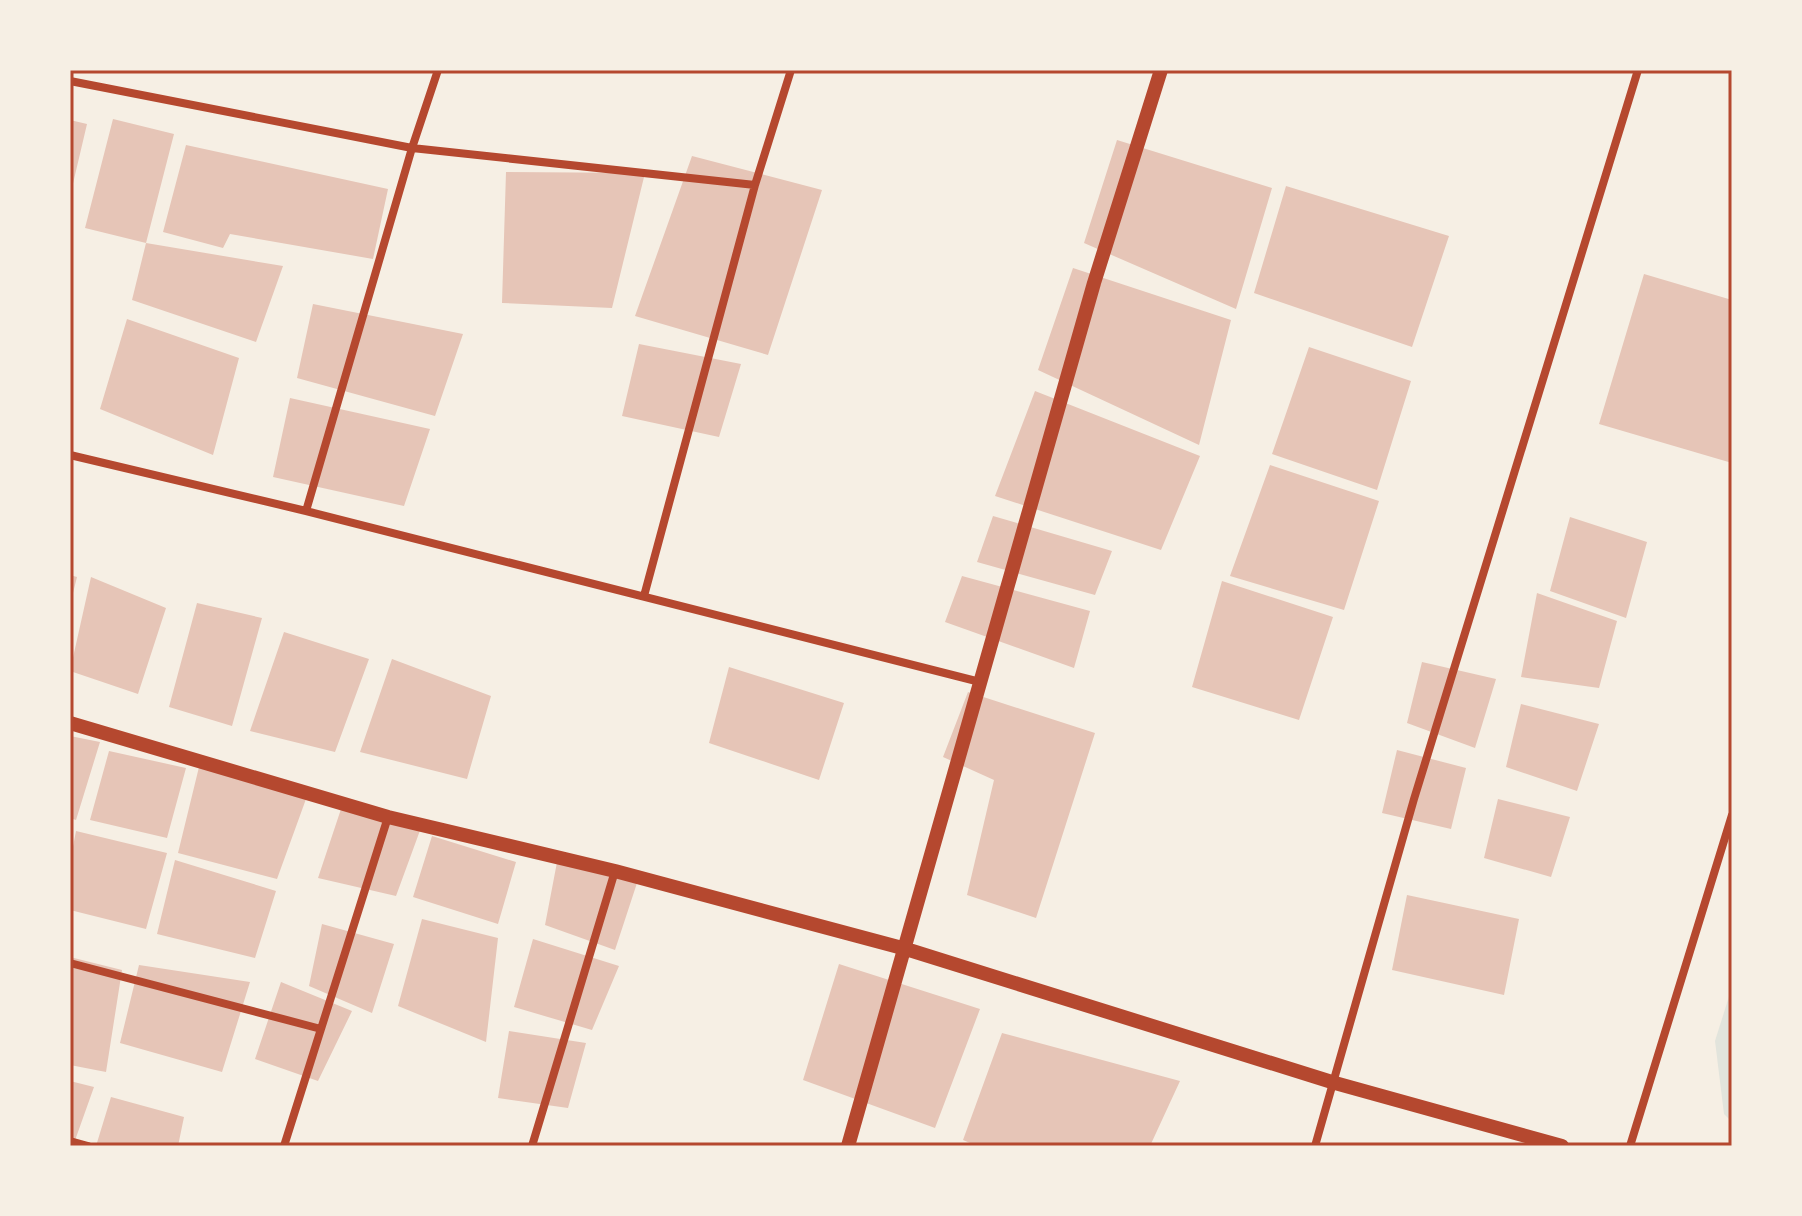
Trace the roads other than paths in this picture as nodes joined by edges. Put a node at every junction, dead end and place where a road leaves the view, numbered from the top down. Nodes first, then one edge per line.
1 (438, 70) edge
2 (791, 70) edge
3 (1161, 70) edge
4 (1638, 70) edge
5 (70, 81) edge
6 (412, 148) junction
7 (755, 185) junction
8 (70, 455) edge
9 (306, 511) junction
10 (644, 596) junction
11 (980, 682) junction
12 (70, 723) edge
13 (1732, 815) edge
14 (388, 817) junction
15 (615, 871) junction
16 (906, 949) junction
17 (70, 963) edge
18 (321, 1029) junction
19 (1335, 1083) junction
20 (70, 1141) edge
21 (88, 1146) edge
22 (284, 1146) edge
23 (532, 1146) edge
24 (848, 1146) edge
25 (1315, 1146) edge
26 (1562, 1146) edge
27 (1630, 1146) edge

1 - 6 street
2 - 7 street
3 - 11 street
4 - 19 street
5 - 6 street
6 - 7 street
6 - 9 street
7 - 10 street
8 - 9 street
9 - 10 street
10 - 11 street
11 - 16 street
12 - 14 street
13 - 27 street
14 - 15 street
14 - 18 street
15 - 16 street
15 - 23 street
16 - 19 street
16 - 24 street
17 - 18 street
18 - 22 street
19 - 25 street
19 - 26 street
20 - 21 street

